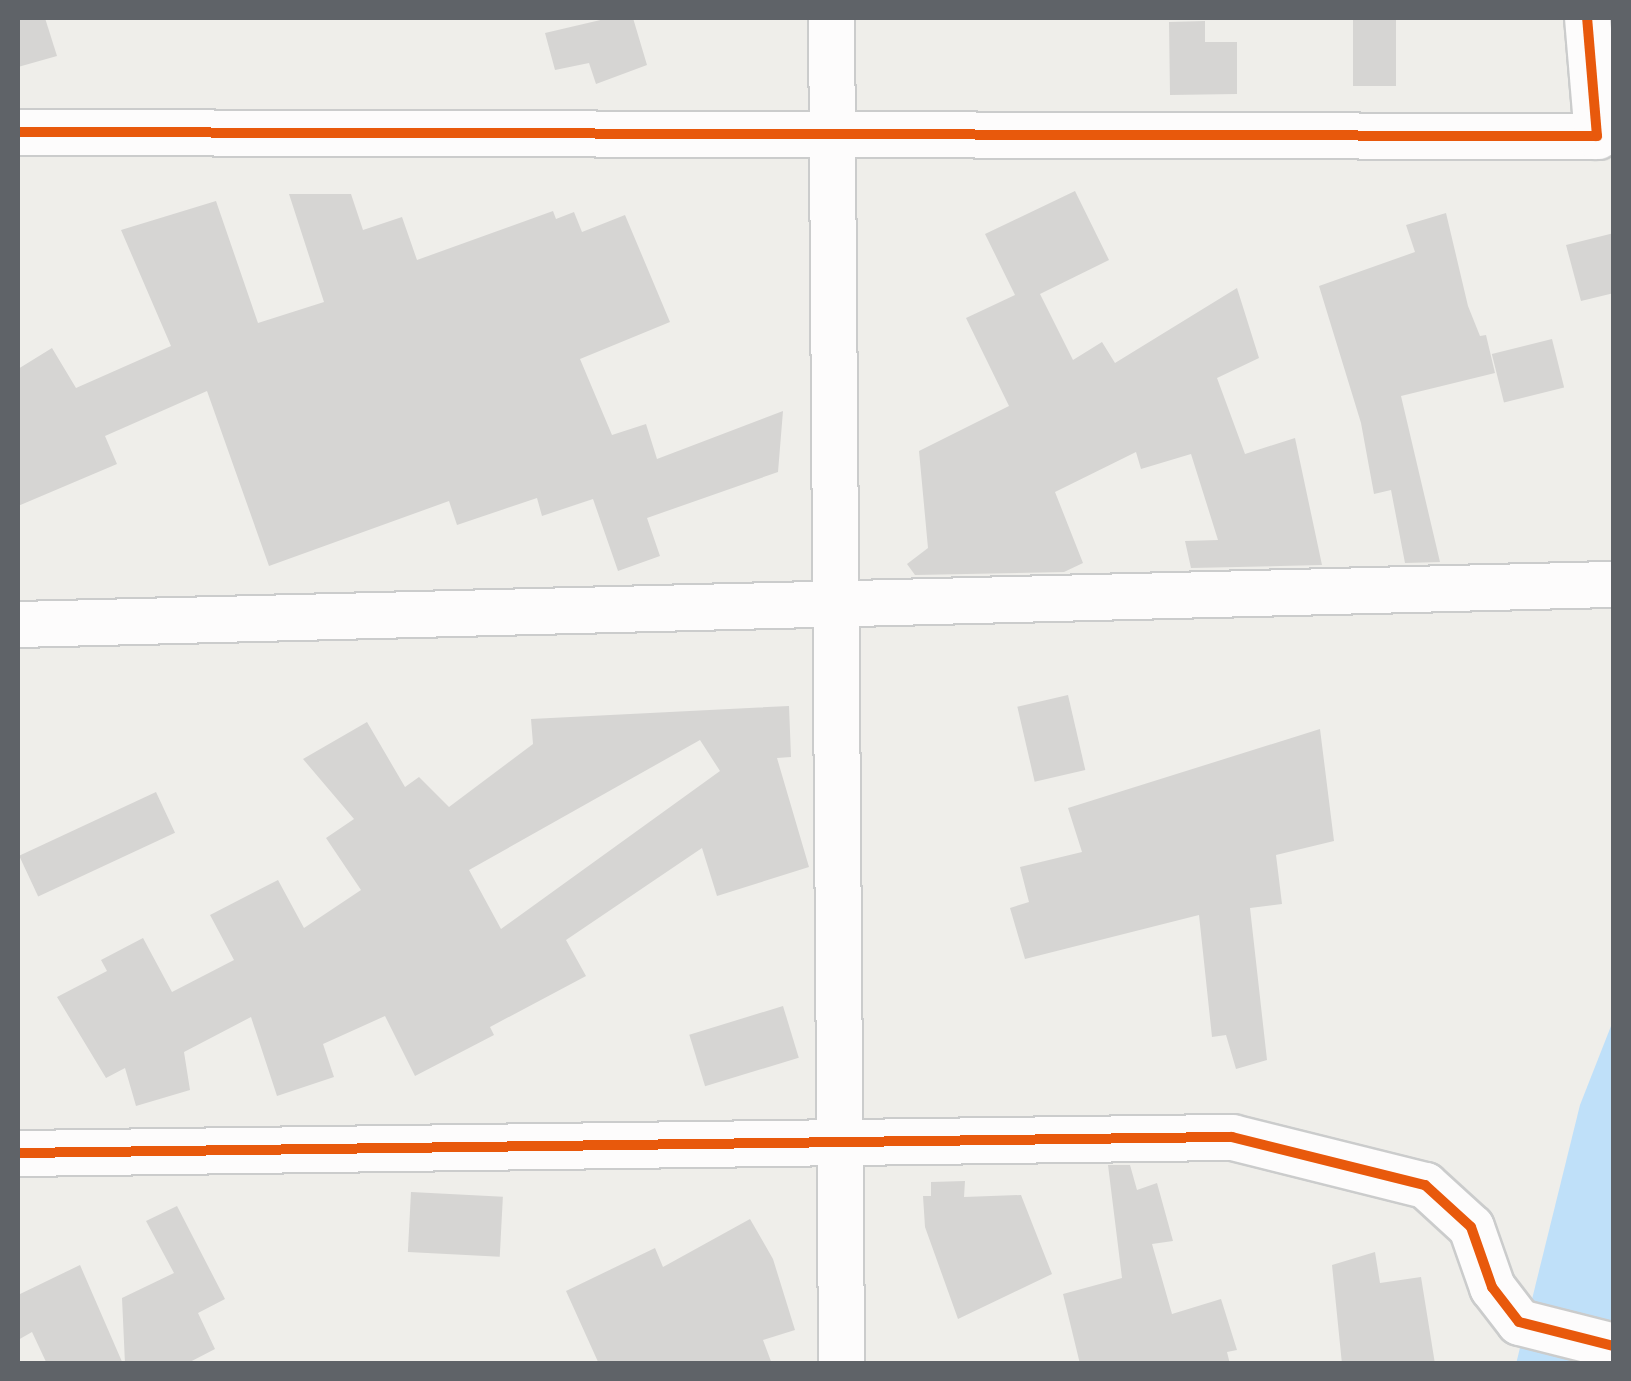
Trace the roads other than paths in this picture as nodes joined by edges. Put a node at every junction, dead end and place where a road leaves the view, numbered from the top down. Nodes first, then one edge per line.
1 (831, 18) edge
2 (1588, 18) edge
3 (1603, 76) edge
4 (18, 132) edge
5 (836, 135) junction
6 (1614, 584) edge
7 (836, 604) junction
8 (18, 624) edge
9 (839, 1146) junction
10 (18, 1153) edge
11 (1614, 1346) edge
12 (840, 1364) edge

1 - 5 street
2 - 3 street
3 - 5 street
4 - 5 street
5 - 7 street
6 - 7 street
7 - 8 street
7 - 9 street
9 - 10 street
9 - 11 street
9 - 12 street

